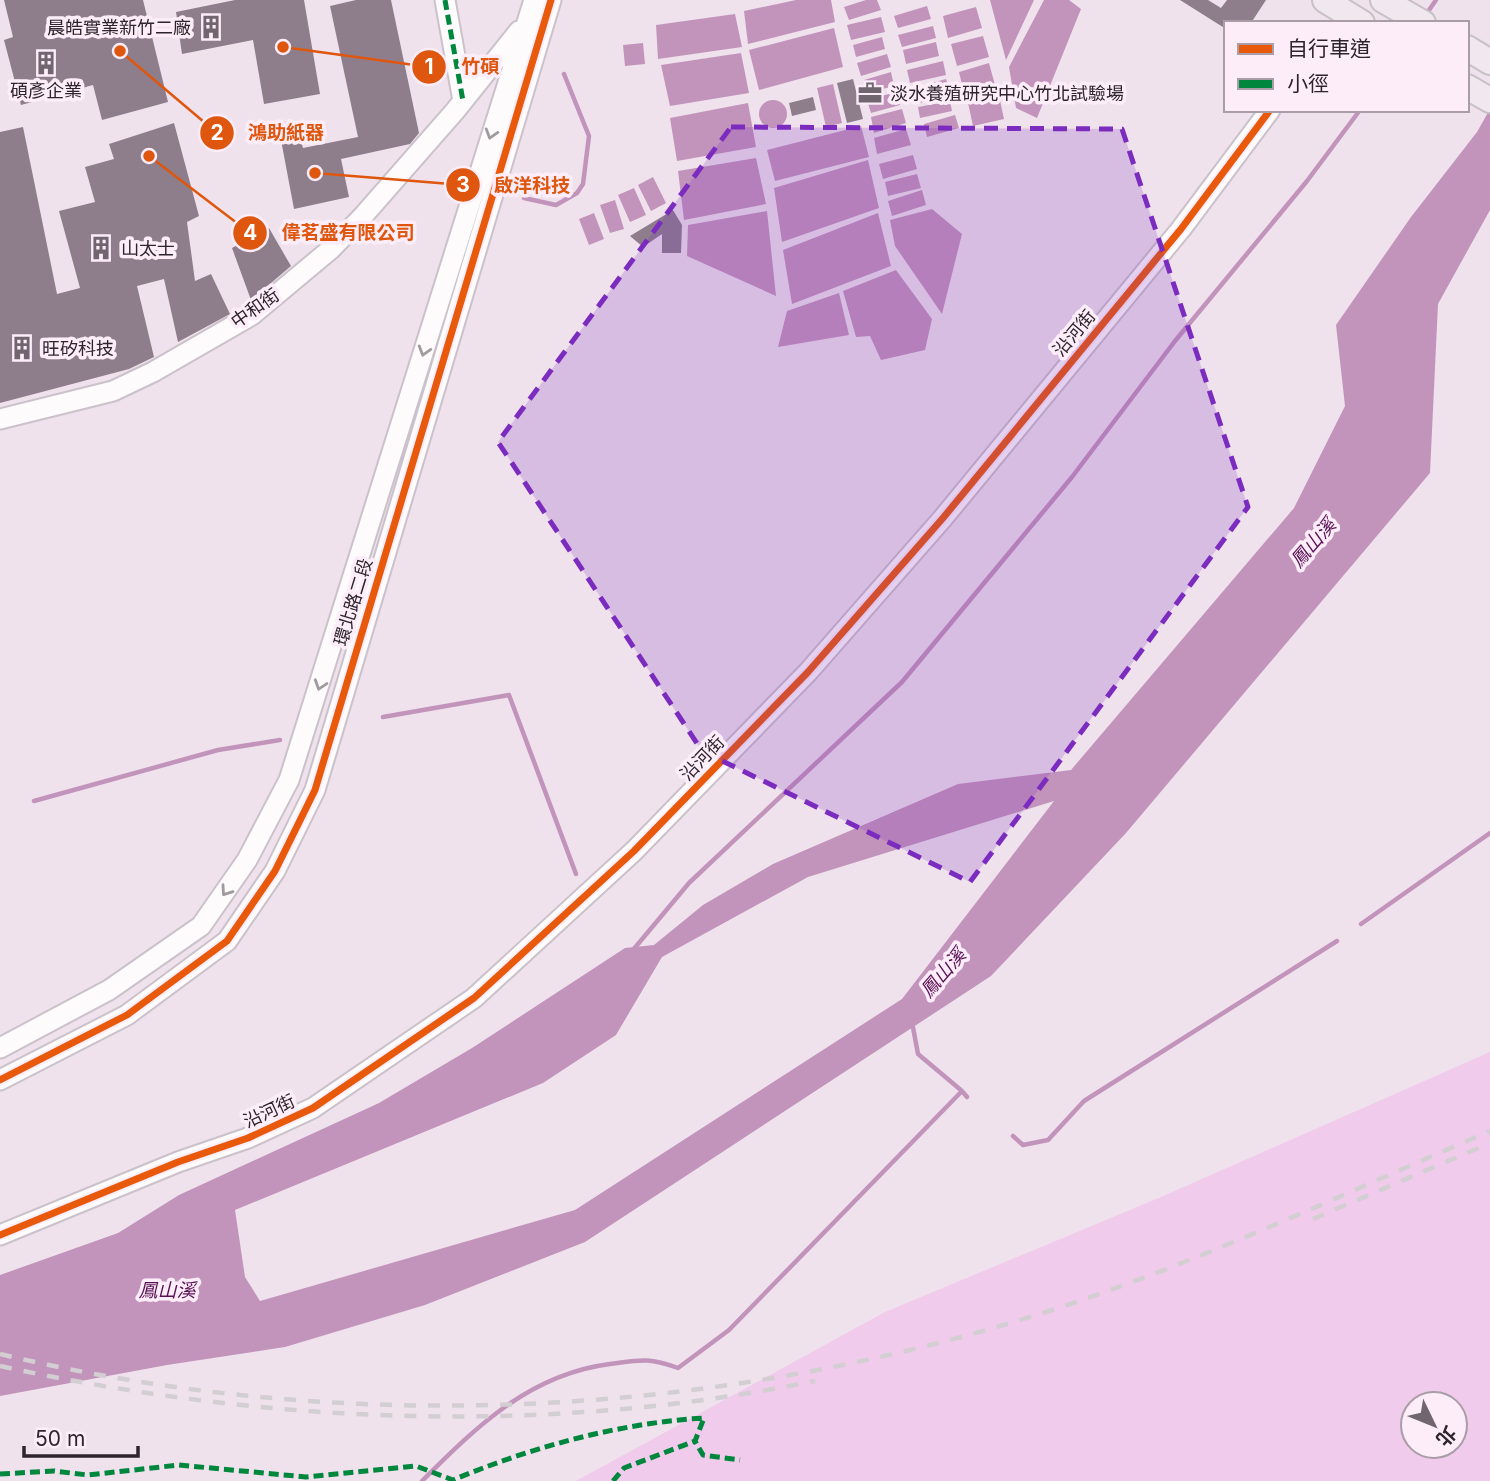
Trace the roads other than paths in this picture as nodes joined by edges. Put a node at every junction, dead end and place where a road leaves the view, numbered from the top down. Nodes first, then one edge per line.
1 (445, 0) edge
2 (534, 0) edge
3 (551, 0) edge
4 (1384, 0) edge
5 (1420, 21) edge
6 (526, 22) junction
7 (1469, 49) edge
8 (1490, 62) edge
9 (486, 72) junction
10 (509, 78) junction
11 (1469, 88) edge
12 (522, 93) junction
13 (1490, 100) edge
14 (500, 104) junction
15 (459, 106) junction
16 (1269, 112) edge
17 (0, 419) edge
18 (0, 1048) edge
19 (0, 1080) edge
20 (0, 1235) edge

1 - 15 street
2 - 6 street, 環北路二段
3 - 12 street, 環北路二段
4 - 5 main road
6 - 9 street, 中和街
6 - 10 street, 環北路二段
7 - 8 main road
9 - 10 street
9 - 15 street, 中和街
10 - 12 street
10 - 14 street, 環北路二段
11 - 13 main road
12 - 14 street
12 - 19 street, 環北路二段
14 - 15 street
14 -> 18 street, 環北路二段
15 - 17 street, 中和街
16 - 20 street, 沿河街

